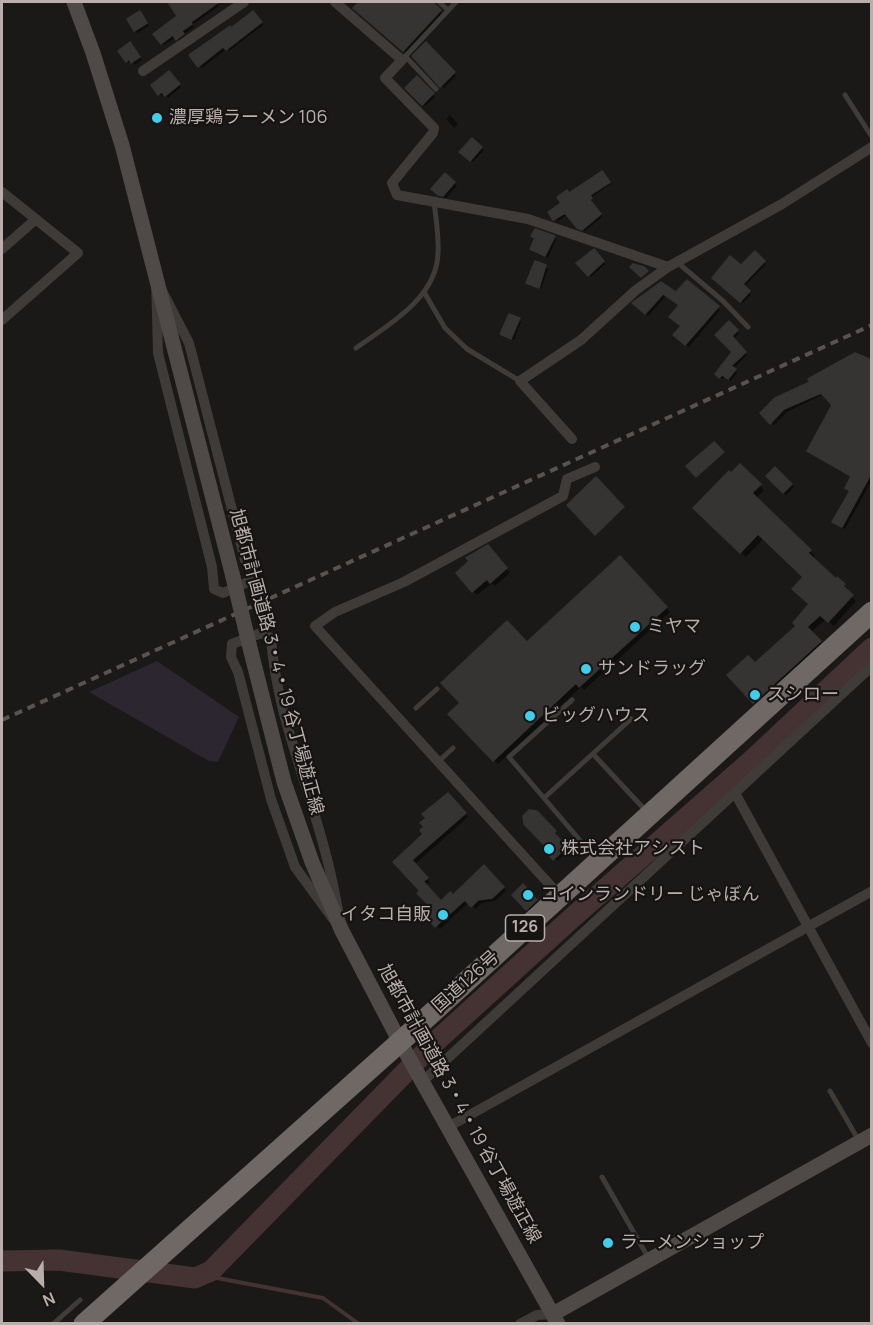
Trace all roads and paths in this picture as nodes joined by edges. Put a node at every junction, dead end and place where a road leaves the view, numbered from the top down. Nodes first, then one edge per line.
1 (74, 2) edge
2 (244, 2) edge
3 (335, 2) edge
4 (439, 2) edge
5 (456, 2) edge
6 (448, 10) junction
7 (404, 58) junction
8 (143, 70) dead end
9 (436, 88) dead end
10 (845, 94) dead end
11 (872, 137) edge
12 (872, 147) edge
13 (2, 192) edge
14 (434, 202) junction
15 (36, 219) junction
16 (2, 249) edge
17 (673, 264) junction
18 (156, 279) junction
19 (424, 292) junction
20 (2, 320) edge
21 (748, 327) dead end
22 (356, 348) dead end
23 (520, 381) junction
24 (572, 439) dead end
25 (595, 467) dead end
26 (872, 612) edge
27 (872, 666) edge
28 (437, 689) dead end
29 (572, 700) dead end
30 (416, 708) dead end
31 (631, 719) dead end
32 (453, 748) dead end
33 (593, 754) junction
34 (438, 762) junction
35 (735, 792) junction
36 (544, 798) junction
37 (650, 814) junction
38 (598, 862) junction
39 (872, 891) edge
40 (560, 897) junction
41 (808, 926) junction
42 (342, 931) junction
43 (872, 1043) edge
44 (405, 1050) junction
45 (422, 1079) junction
46 (830, 1091) dead end
47 (448, 1127) junction
48 (866, 1139) edge
49 (602, 1177) dead end
50 (649, 1260) junction
51 (80, 1300) dead end
52 (555, 1319) edge
53 (60, 1321) edge
54 (53, 1323) edge
55 (84, 1323) edge
56 (520, 1323) edge

1 - 18 street, 旭都市計画道路 3・4・19 谷丁場遊正線
2 - 8 street
3 - 7 street
4 - 6 lane
5 - 6 lane
6 - 7 lane
7 - 9 lane
7 - 14 street
10 - 11 lane
12 - 17 street
13 - 15 street
14 - 17 street
14 - 19 lane
15 - 16 street
15 - 20 street
17 - 21 lane
17 - 23 street
18 - 18 street
18 - 42 street, 旭都市計画道路 3・4・19 谷丁場遊正線, bridge
19 - 22 lane
19 - 23 lane
23 - 24 street
25 - 34 street
26 - 37 highway, 国道126号 / 126
27 - 35 street
28 - 30 lane
29 - 36 lane
31 - 33 lane
32 - 34 lane
33 - 36 lane
33 - 37 lane
34 - 40 street
35 - 41 street
35 - 45 street
36 - 38 lane
37 - 38 highway, 国道126号 / 126
38 - 40 highway, 国道126号 / 126
39 - 41 street
40 - 44 highway, 国道126号 / 126
41 - 43 street
41 - 47 street
42 - 42 street
42 - 44 street, 旭都市計画道路 3・4・19 谷丁場遊正線
44 - 45 street, 旭都市計画道路 3・4・19 谷丁場遊正線
44 - 55 highway, 国道126号 / 126
45 - 47 street, 旭都市計画道路 3・4・19 谷丁場遊正線
46 - 48 lane
47 - 52 street, 旭都市計画道路 3・4・19 谷丁場遊正線
48 - 50 street
49 - 50 lane
50 - 52 street
51 - 53 lane
52 - 56 street
53 - 54 lane

